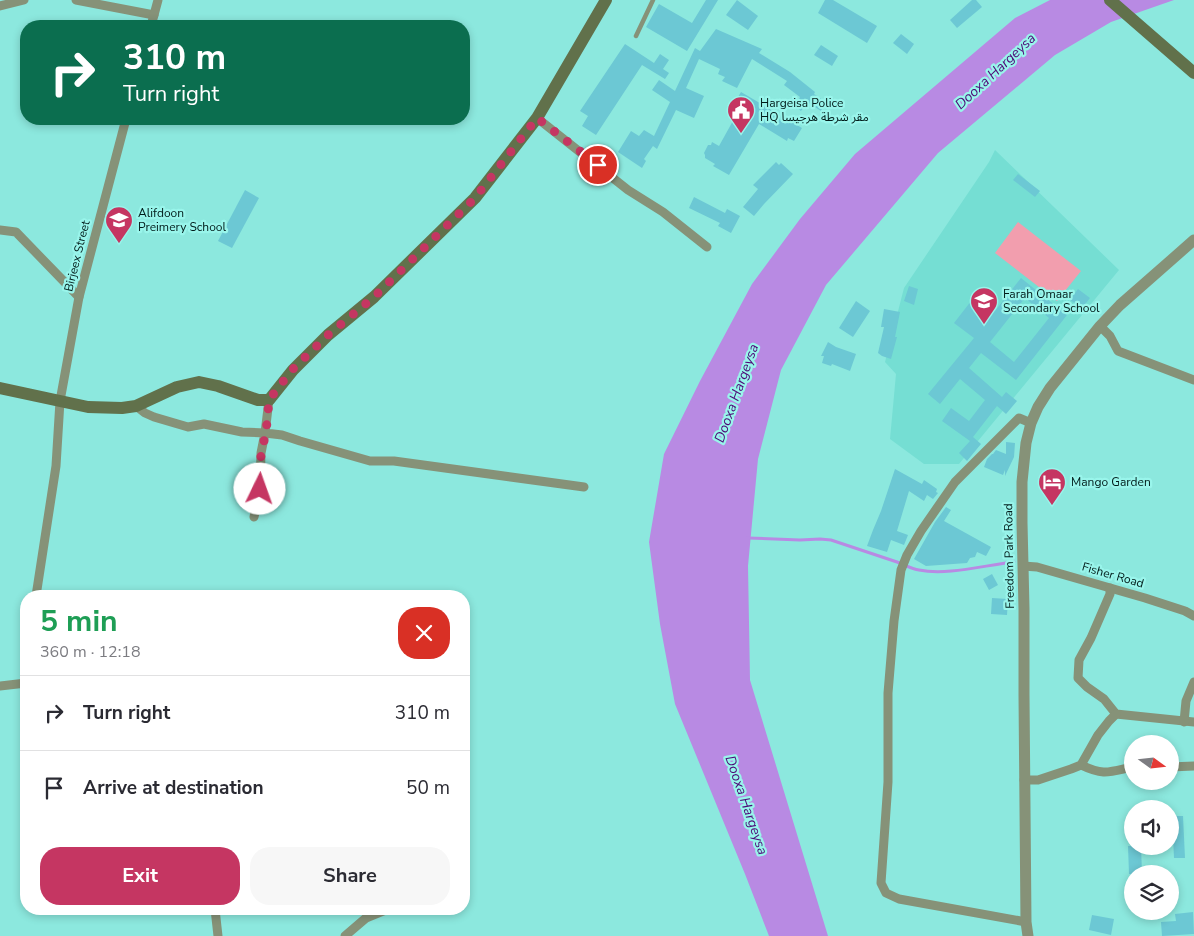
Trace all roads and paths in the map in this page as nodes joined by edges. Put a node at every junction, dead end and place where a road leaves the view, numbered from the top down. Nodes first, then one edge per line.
1 (24, 0) edge
2 (76, 0) edge
3 (158, 0) edge
4 (606, 0) edge
5 (652, 0) edge
6 (1110, 0) edge
7 (0, 6) edge
8 (154, 15) junction
9 (153, 20) edge
10 (636, 36) dead end
11 (1194, 73) edge
12 (537, 118) junction
13 (124, 125) edge
14 (0, 230) edge
15 (1194, 240) edge
16 (707, 247) dead end
17 (79, 297) junction
18 (1100, 326) junction
19 (1194, 380) edge
20 (0, 388) edge
21 (269, 400) junction
22 (60, 401) junction
23 (136, 406) junction
24 (1031, 423) junction
25 (266, 433) junction
26 (584, 487) dead end
27 (254, 518) dead end
28 (1023, 566) junction
29 (1110, 588) junction
30 (37, 590) edge
31 (1194, 616) edge
32 (1194, 682) edge
33 (20, 683) edge
34 (0, 686) edge
35 (1116, 714) junction
36 (1184, 722) junction
37 (1194, 722) edge
38 (1081, 764) junction
39 (1194, 766) edge
40 (1179, 767) edge
41 (1124, 769) edge
42 (1024, 780) junction
43 (216, 915) edge
44 (373, 915) edge
45 (1026, 922) junction
46 (218, 936) edge
47 (345, 936) edge
48 (1028, 936) edge

1 - 7 street
2 - 8 street
3 - 8 street
4 - 12 main road
5 - 10 lane
6 - 11 main road
8 - 9 street
12 - 16 street
12 - 21 main road
13 - 17 street, Birjeex Street
14 - 17 street
15 - 18 street, Freedom Park Road
17 - 22 street, Birjeex Street
18 - 19 street
18 - 24 street, Freedom Park Road
20 - 22 main road
21 - 23 main road
21 - 25 street
22 - 23 main road
22 - 30 street, Birjeex Street
23 - 25 street
24 - 28 street, Freedom Park Road
24 - 45 street
25 - 26 street
25 - 27 street
28 - 29 street, Fisher Road
28 - 42 street, Freedom Park Road
29 - 31 street, Fisher Road
29 - 35 street
32 - 36 street
33 - 34 street
35 - 36 street
35 - 38 street
36 - 37 street
38 - 41 street
38 - 42 street
39 - 40 street
42 - 45 street, Freedom Park Road
43 - 46 street
44 - 47 street
45 - 48 street, Freedom Park Road

